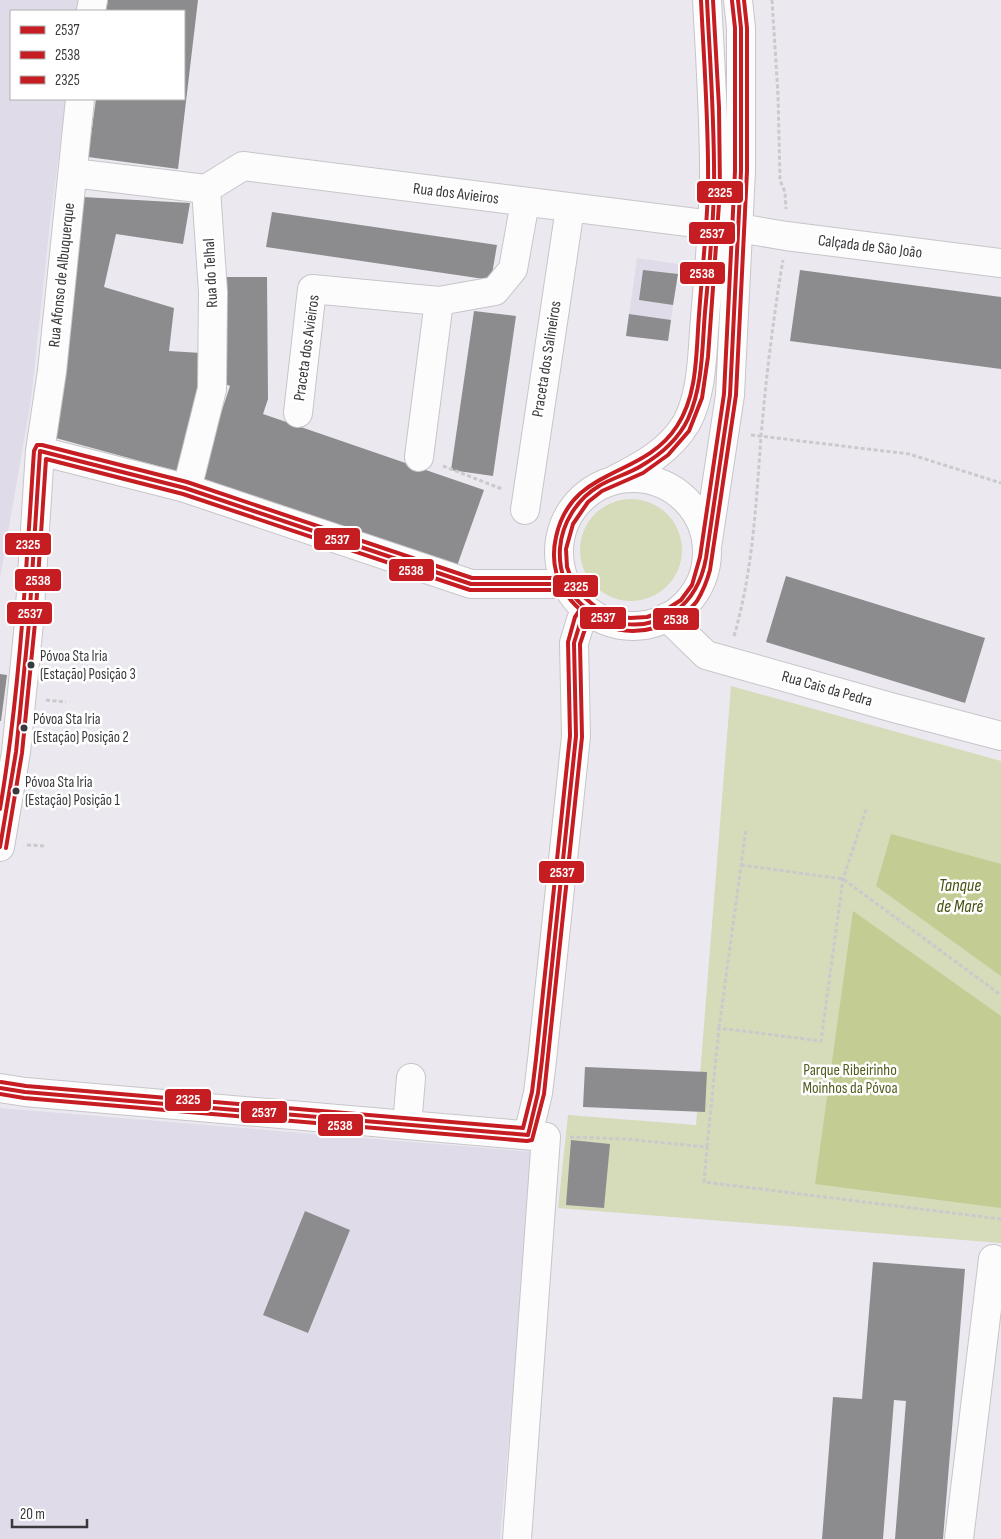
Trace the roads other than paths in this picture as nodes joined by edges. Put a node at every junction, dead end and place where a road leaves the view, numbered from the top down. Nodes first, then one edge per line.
1 (706, 0) edge
2 (738, 0) edge
3 (80, 100) edge
4 (72, 173) junction
5 (206, 189) junction
6 (525, 202) junction
7 (570, 208) junction
8 (712, 225) junction
9 (738, 228) junction
10 (1001, 263) edge
11 (439, 301) junction
12 (298, 413) dead end
13 (40, 451) junction
14 (419, 457) road end
15 (614, 480) junction
16 (185, 488) junction
17 (525, 504) road end
18 (707, 547) junction
19 (566, 584) junction
20 (587, 610) junction
21 (667, 617) junction
22 (1000, 731) edge
23 (0, 847) edge
24 (411, 1078) dead end
25 (0, 1088) edge
26 (407, 1125) junction
27 (537, 1136) junction
28 (993, 1259) dead end
29 (517, 1539) edge
30 (959, 1539) edge

1 - 8 street
2 - 9 street
3 - 4 street, Rua Afonso de Albuquerque
4 - 5 street
4 - 13 street, Rua Afonso de Albuquerque
5 - 6 street, Rua dos Avieiros
5 - 16 street, Rua do Telhal
6 - 7 street, Rua dos Avieiros
6 - 11 street, Praceta dos Avieiros
7 - 8 street, Rua dos Avieiros
7 - 17 street, Praceta dos Salineiros
8 - 15 street
9 - 10 street, Calçada de São João
9 - 18 street
11 - 12 street, Praceta dos Avieiros
11 - 14 street
13 - 16 street
13 - 23 street, Rua Afonso de Albuquerque
15 - 18 street
15 - 19 street
16 - 19 street
18 - 21 street
19 - 20 street
20 - 21 street
20 - 27 street
21 - 22 street, Rua Cais da Pedra
24 - 26 street
25 - 26 street
26 - 27 street
27 - 29 street
28 - 30 street

